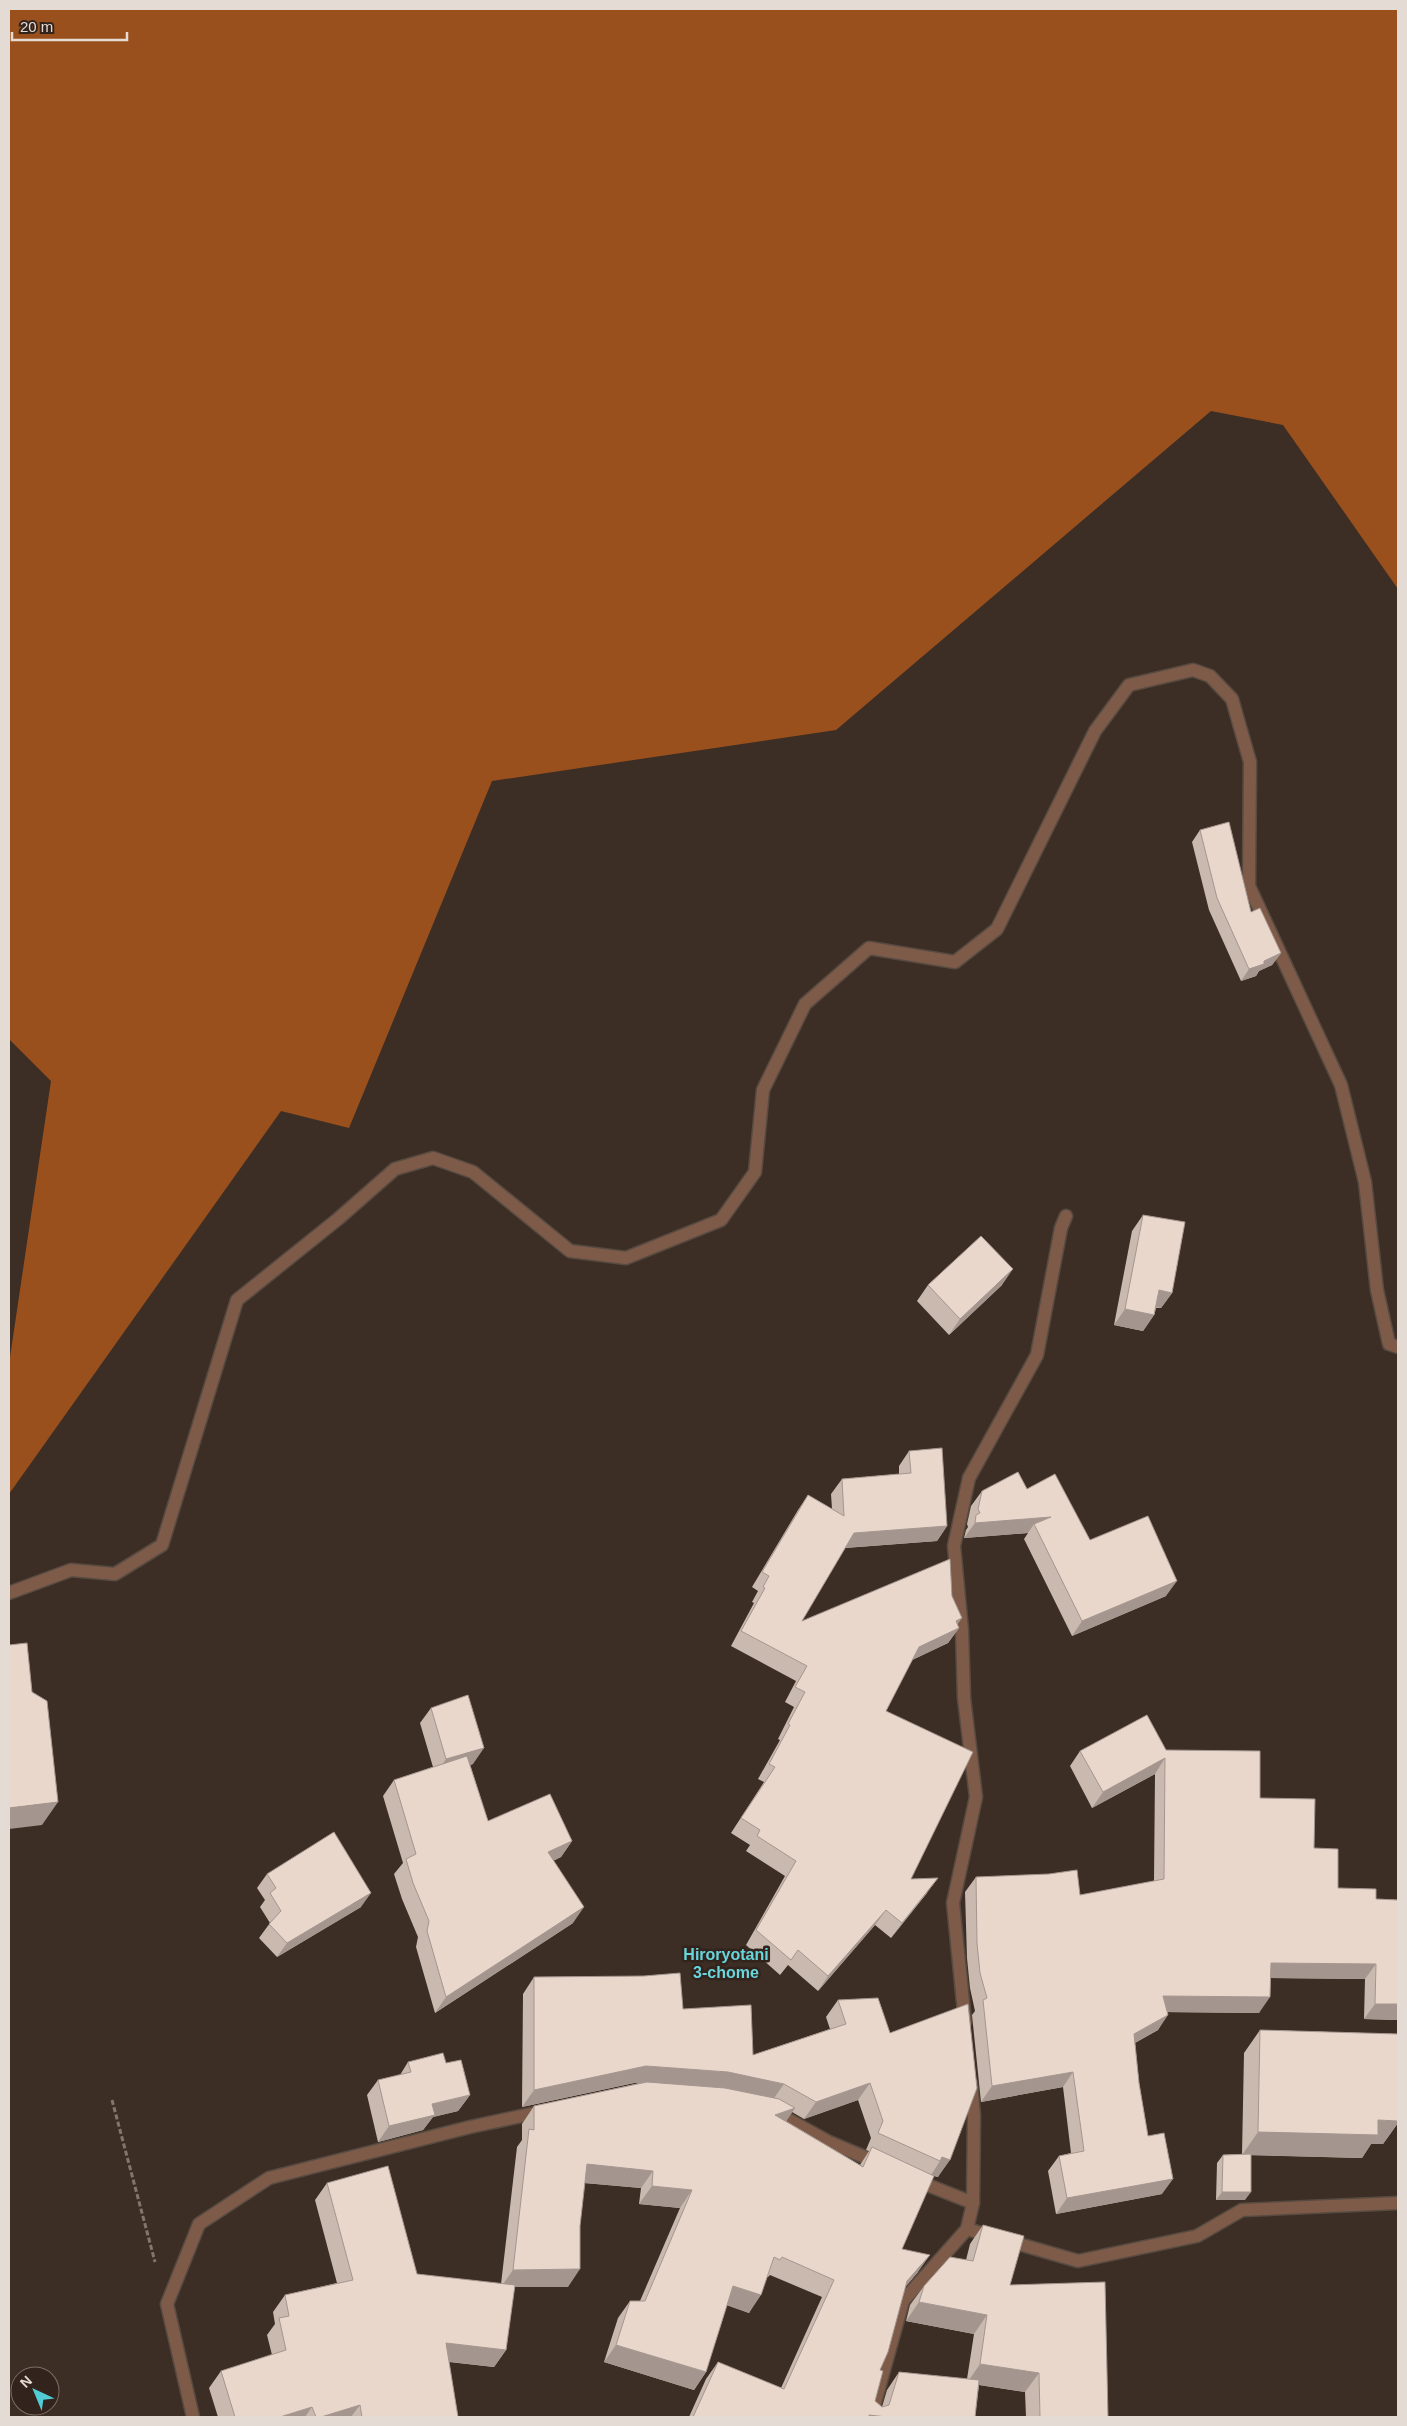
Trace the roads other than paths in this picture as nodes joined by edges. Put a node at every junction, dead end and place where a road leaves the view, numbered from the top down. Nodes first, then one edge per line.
1 (1066, 1216) dead end
2 (1398, 1347) edge
3 (9, 1593) edge
4 (966, 2033) edge
5 (970, 2070) edge
6 (760, 2107) edge
7 (557, 2108) edge
8 (890, 2168) edge
9 (907, 2176) edge
10 (1398, 2203) edge
11 (973, 2204) junction
12 (967, 2229) junction
13 (193, 2417) edge
14 (871, 2417) edge

1 - 4 street
2 - 3 street
5 - 11 street
6 - 8 street
7 - 13 street
9 - 11 street
10 - 12 street
11 - 12 street
12 - 14 street

